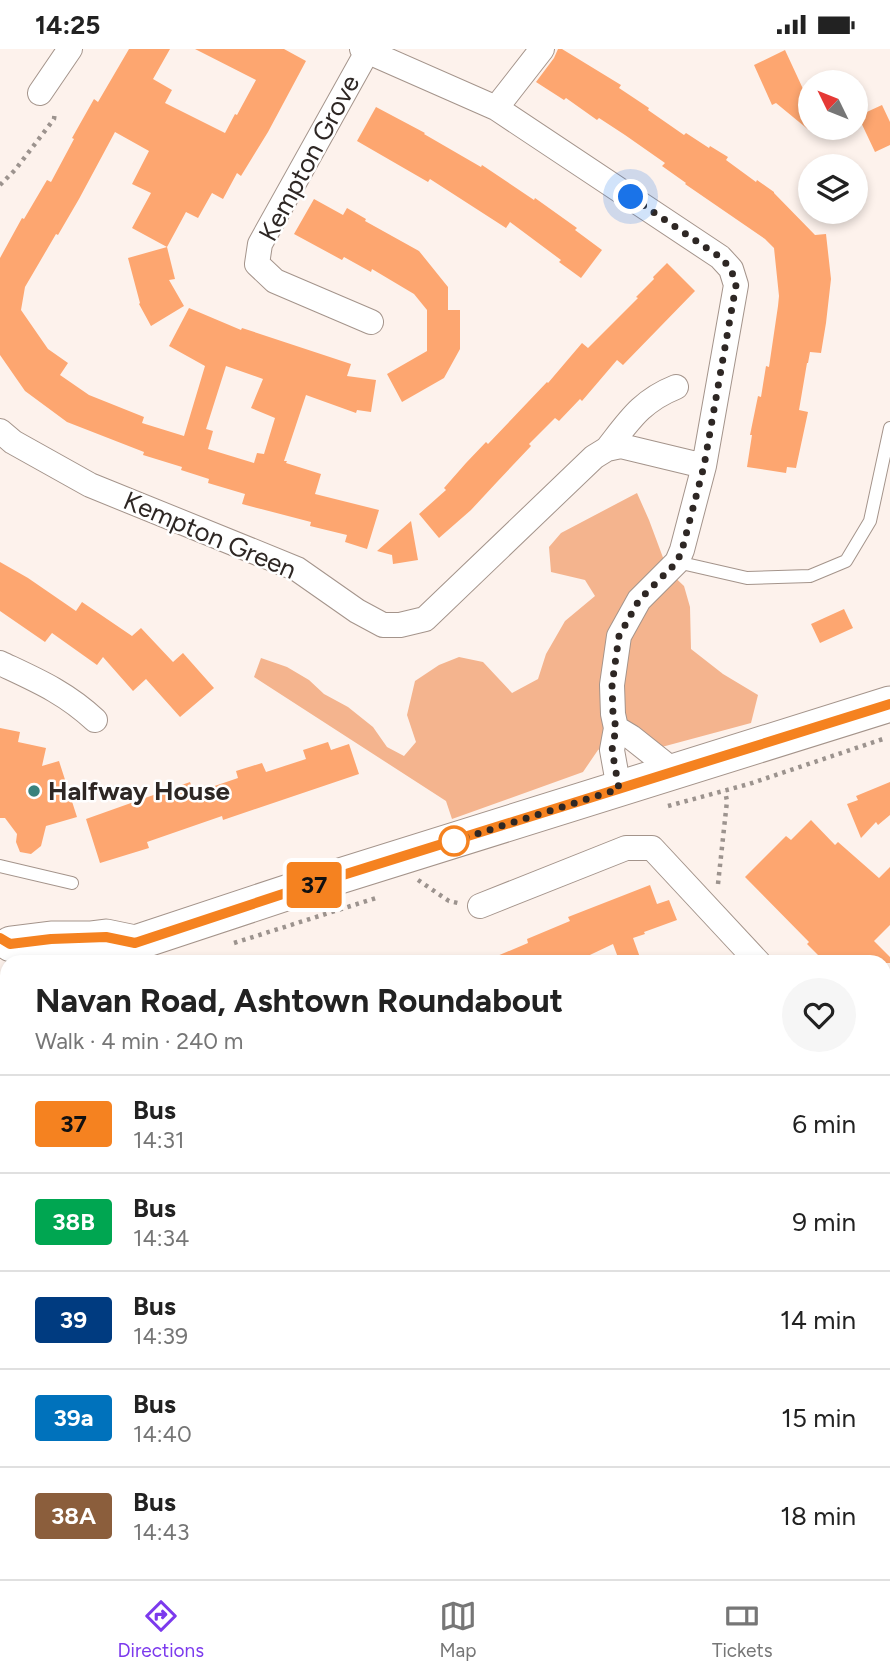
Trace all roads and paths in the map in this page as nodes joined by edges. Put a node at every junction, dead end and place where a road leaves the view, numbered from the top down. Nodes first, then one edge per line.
1 (542, 49) edge
2 (364, 50) edge
3 (64, 58) edge
4 (40, 93) dead end
5 (496, 108) junction
6 (0, 185) edge
7 (371, 322) dead end
8 (676, 387) dead end
9 (890, 428) edge
10 (0, 431) edge
11 (607, 449) junction
12 (704, 466) junction
13 (677, 562) junction
14 (0, 663) edge
15 (890, 704) edge
16 (95, 720) dead end
17 (616, 728) junction
18 (890, 736) edge
19 (675, 772) junction
20 (619, 789) junction
21 (725, 791) junction
22 (663, 807) dead end
23 (399, 858) junction
24 (0, 866) edge
25 (72, 883) dead end
26 (480, 906) joint
27 (709, 908) junction
28 (13, 948) edge
29 (124, 953) edge
30 (752, 955) edge

1 - 5 street
2 - 5 street
2 - 7 street, Kempton Grove
3 - 4 street
3 - 6 path
5 - 12 street
8 - 11 street, Kempton Green
9 - 13 lane
10 - 11 street, Kempton Green
11 - 12 street
12 - 13 street
13 - 17 street
14 - 16 street
15 - 19 main road
17 - 19 street
17 - 20 street
18 - 21 path
19 - 20 main road
20 - 23 main road
21 - 22 path
21 - 27 path
23 - 26 path
23 - 29 main road
24 - 25 lane
26 - 27 street
27 - 30 street
28 - 29 main road

